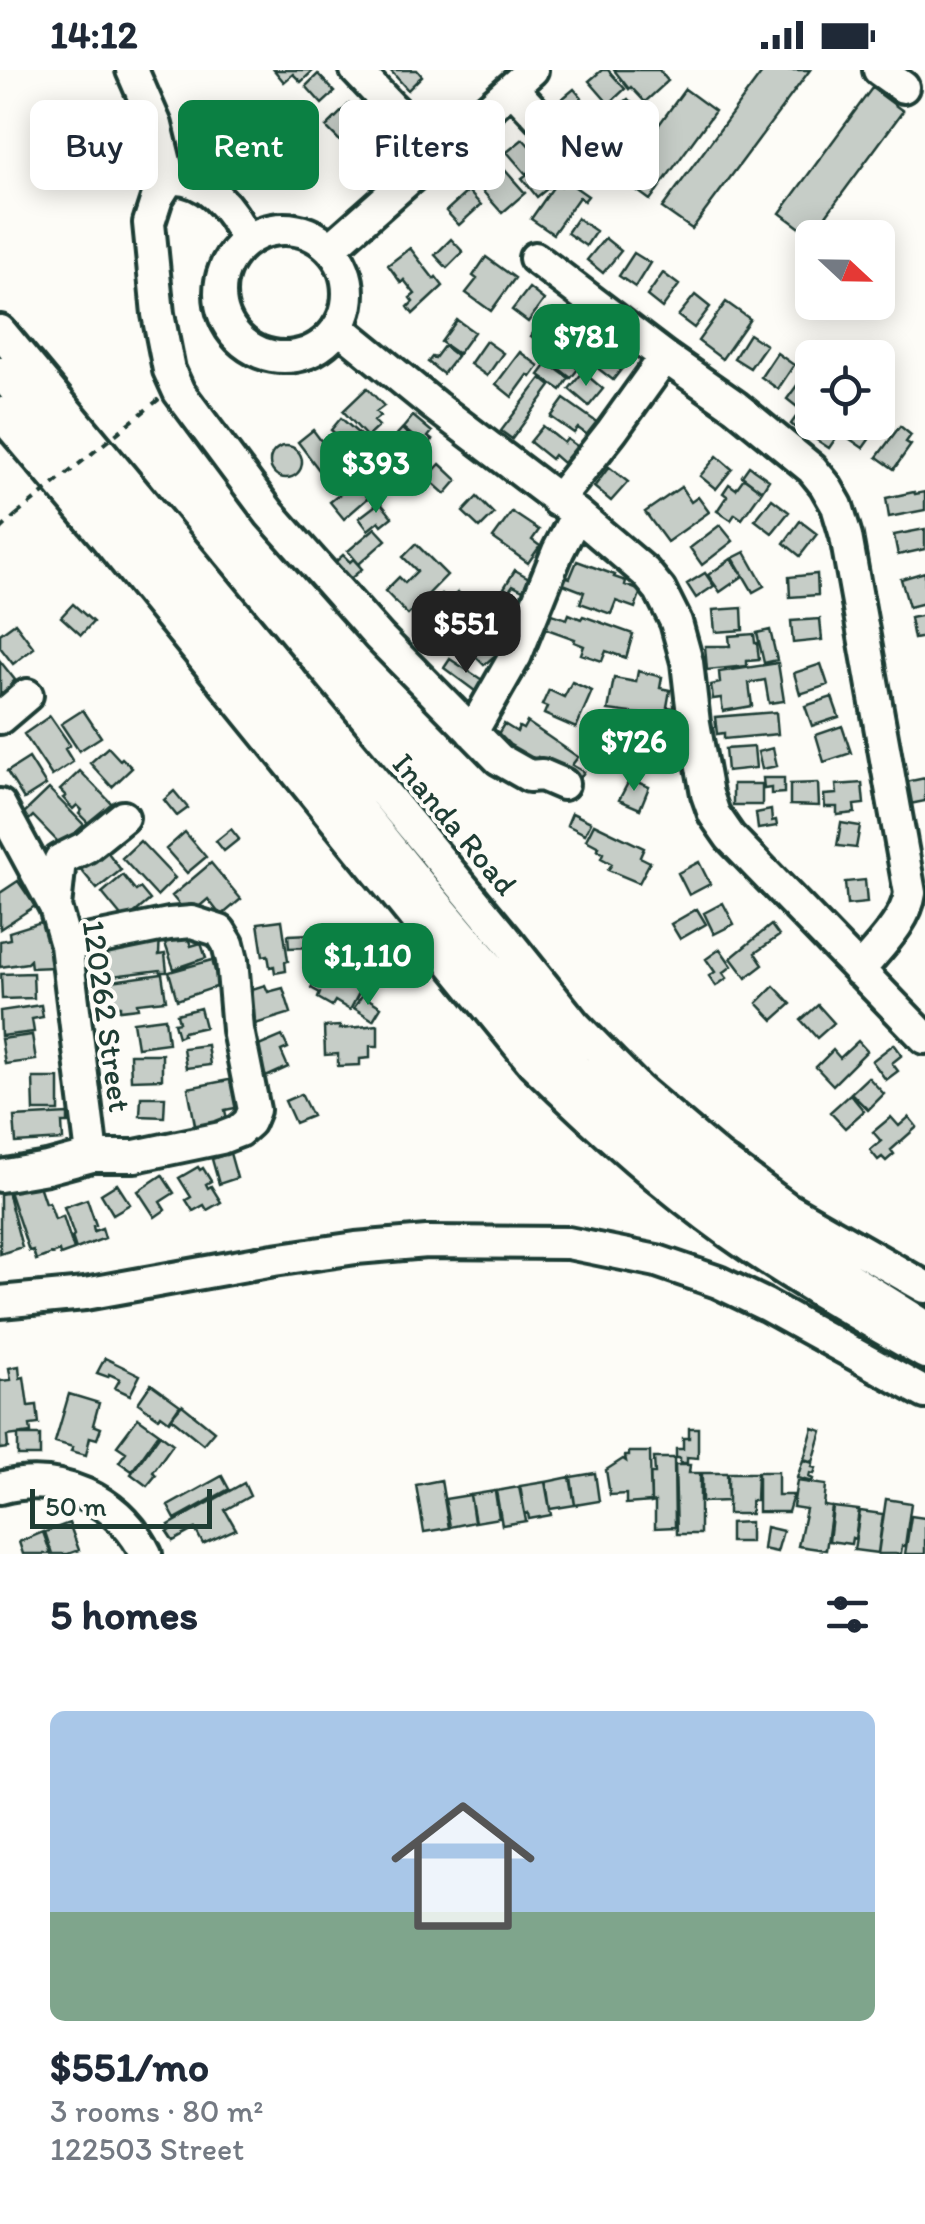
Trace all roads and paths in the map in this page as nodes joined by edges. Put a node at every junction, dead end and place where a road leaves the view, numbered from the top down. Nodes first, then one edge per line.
1 (132, 70) edge
2 (356, 70) edge
3 (522, 79) edge
4 (384, 100) edge
5 (498, 100) edge
6 (536, 100) edge
7 (168, 179) junction
8 (396, 190) edge
9 (246, 240) junction
10 (331, 248) junction
11 (534, 258) dead end
12 (338, 327) junction
13 (0, 331) edge
14 (666, 357) junction
15 (0, 372) edge
16 (163, 396) dead end
17 (0, 413) edge
18 (567, 508) junction
19 (0, 530) edge
20 (27, 696) dead end
21 (0, 718) edge
22 (472, 732) junction
23 (562, 784) dead end
24 (0, 805) edge
25 (123, 817) dead end
26 (55, 906) junction
27 (66, 945) junction
28 (859, 971) junction
29 (925, 1038) edge
30 (92, 1156) junction
31 (0, 1176) edge
32 (925, 1288) edge
33 (0, 1302) edge
34 (925, 1326) edge
35 (925, 1353) edge
36 (925, 1392) edge
37 (0, 1488) edge
38 (146, 1554) edge

1 - 7 street
2 - 4 street
3 - 5 street
3 - 6 street
7 - 9 street
7 - 22 street
8 - 10 street
9 - 10 street
9 - 12 street
10 - 12 street
11 - 14 street
12 - 18 street
13 - 32 street, Inanda Road
14 - 18 street
14 - 28 street
15 - 34 street
16 - 19 path, bridge
17 - 35 street
18 - 22 street
18 - 28 street
20 - 21 street
22 - 23 street
24 - 26 street, 120262 Street
25 - 26 street
26 - 27 street, 120262 Street
27 - 30 street, 120262 Street
27 - 30 street
28 - 29 street
30 - 31 street, 120262 Street
33 - 36 street
37 - 38 street

